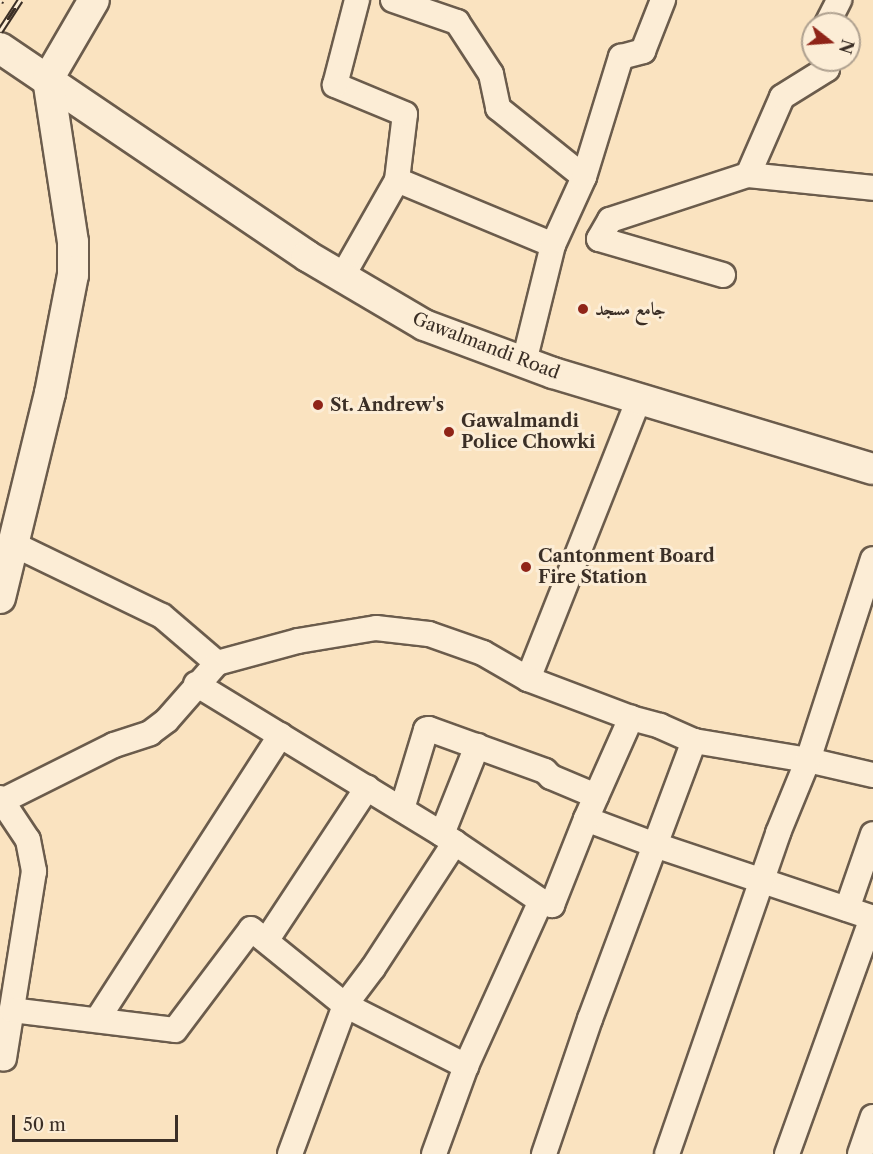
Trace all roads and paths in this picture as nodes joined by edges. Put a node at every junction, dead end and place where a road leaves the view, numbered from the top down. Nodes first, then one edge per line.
1 (94, 0) edge
2 (357, 0) edge
3 (393, 0) edge
4 (663, 0) edge
5 (458, 11) edge
6 (0, 48) edge
7 (822, 72) edge
8 (48, 79) junction
9 (748, 175) junction
10 (584, 177) junction
11 (397, 180) junction
12 (873, 188) edge
13 (553, 245) junction
14 (723, 275) dead end
15 (342, 277) junction
16 (524, 362) junction
17 (638, 401) junction
18 (873, 469) edge
19 (13, 544) junction
20 (873, 559) edge
21 (0, 598) edge
22 (217, 663) junction
23 (528, 679) junction
24 (196, 684) junction
25 (632, 718) junction
26 (281, 735) junction
27 (694, 741) junction
28 (477, 746) junction
29 (808, 760) junction
30 (873, 776) edge
31 (368, 788) junction
32 (596, 796) junction
33 (2, 799) edge
34 (402, 809) junction
35 (586, 819) junction
36 (873, 834) edge
37 (448, 838) junction
38 (655, 845) junction
39 (761, 882) junction
40 (541, 901) junction
41 (847, 909) junction
42 (872, 918) edge
43 (272, 932) dead end
44 (345, 1005) junction
45 (12, 1010) junction
46 (97, 1020) junction
47 (4, 1059) dead end
48 (466, 1066) junction
49 (873, 1117) edge
50 (290, 1154) edge
51 (434, 1154) edge
52 (544, 1154) edge
53 (668, 1154) edge
54 (787, 1154) edge
55 (860, 1154) edge

1 - 8 street
2 - 11 street
3 - 5 street
4 - 10 street
5 - 10 street
6 - 8 street, Gawalmandi Road
7 - 9 street
8 - 15 street, Gawalmandi Road
8 - 19 street
9 - 12 street
9 - 14 street
10 - 13 street
11 - 13 street
11 - 15 street
13 - 16 street
15 - 16 street, Gawalmandi Road
16 - 17 street, Gawalmandi Road
17 - 18 street, Gawalmandi Road
17 - 23 street
19 - 21 street
19 - 22 street
20 - 29 street
22 - 23 street
22 - 24 street
23 - 25 street
24 - 26 street
24 - 33 street
25 - 27 street
25 - 32 street
26 - 31 street
26 - 46 street
27 - 29 street
27 - 38 street
28 - 32 street
28 - 34 street
28 - 37 street
29 - 30 street
29 - 39 street
31 - 34 street
31 - 43 street
32 - 35 street
33 - 45 street
34 - 37 street
35 - 38 street
35 - 40 street
36 - 41 street
37 - 40 street
37 - 44 street
38 - 39 street
38 - 52 street
39 - 41 street
39 - 53 street
40 - 48 street
41 - 42 street
42 - 54 street
44 - 46 street
44 - 48 street
44 - 50 street
45 - 46 street
45 - 47 street
48 - 51 street
49 - 55 street

